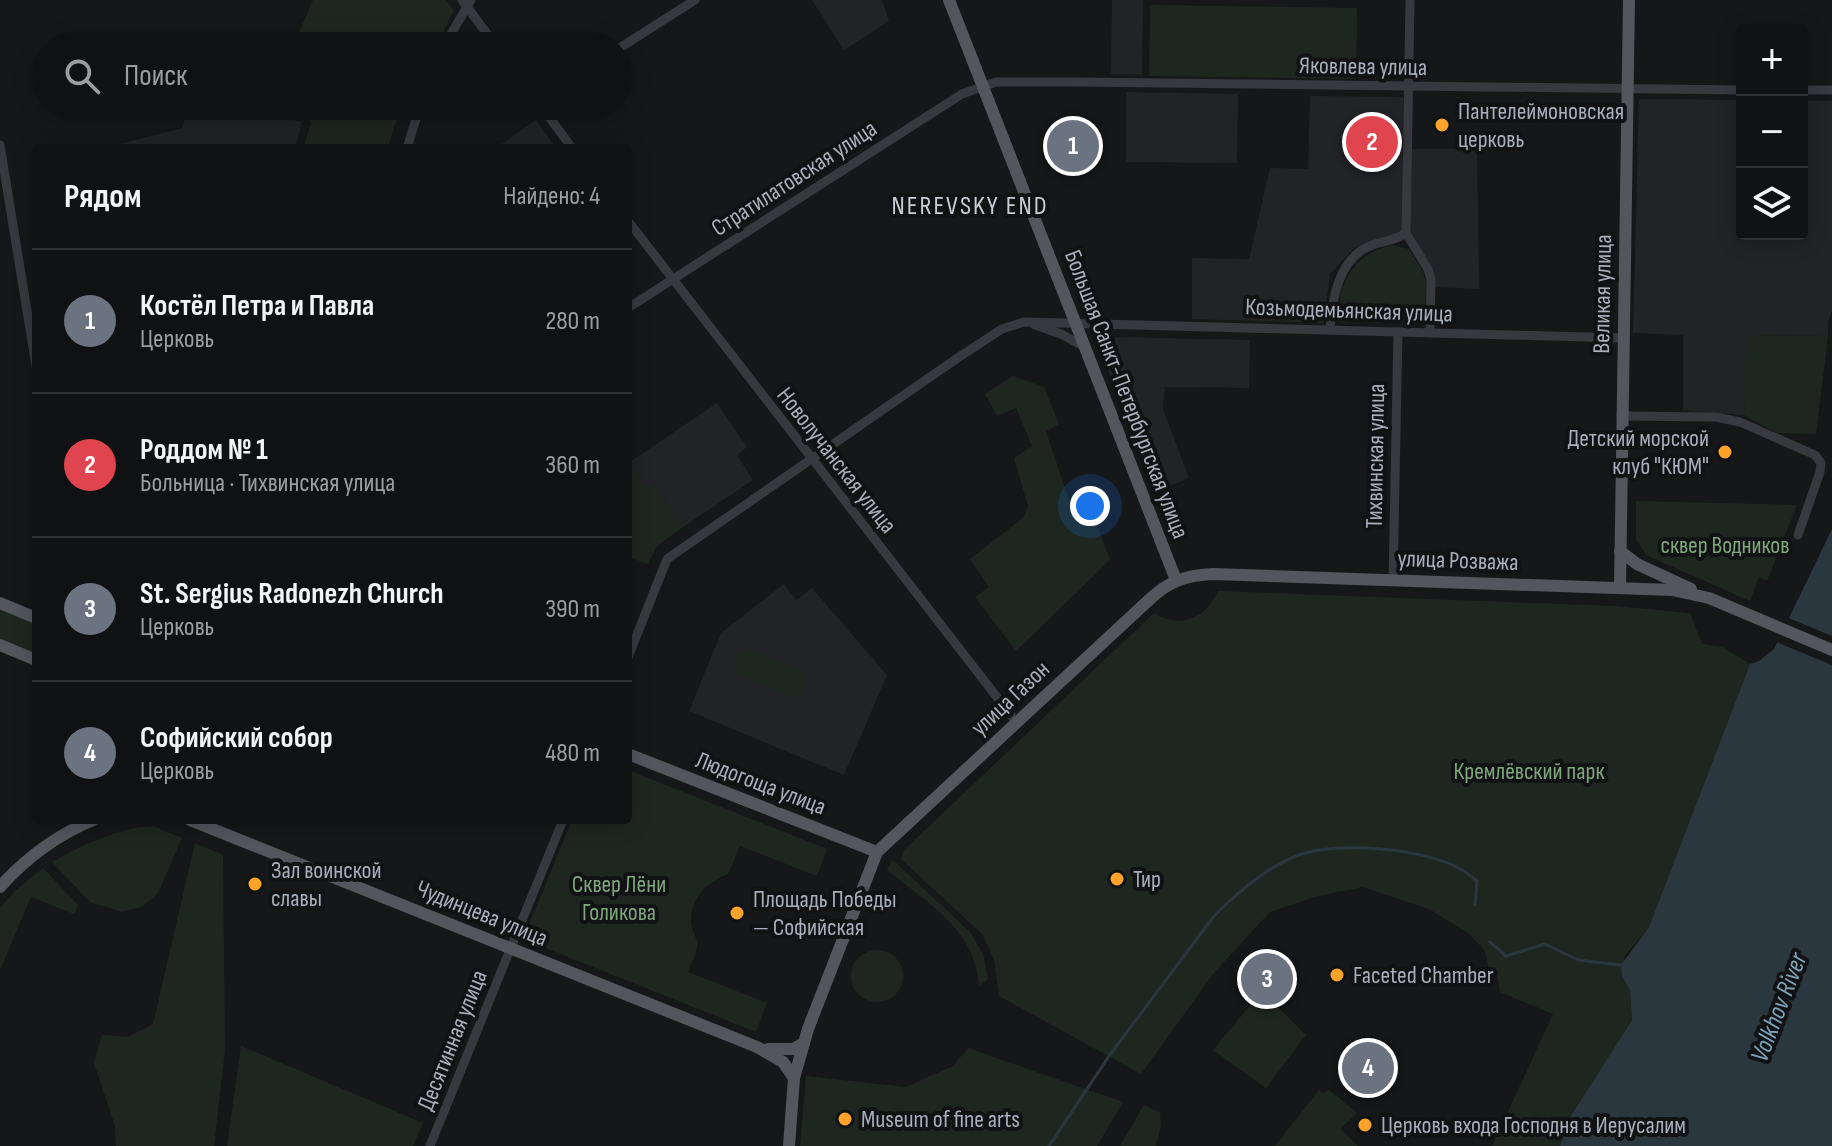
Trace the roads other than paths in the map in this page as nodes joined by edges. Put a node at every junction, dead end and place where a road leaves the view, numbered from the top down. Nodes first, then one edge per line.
1 (695, 0) edge
2 (949, 0) edge
3 (1410, 0) edge
4 (1629, 0) edge
5 (466, 2) edge
6 (451, 32) edge
7 (486, 32) edge
8 (632, 40) edge
9 (983, 85) junction
10 (1408, 87) junction
11 (1627, 90) junction
12 (1736, 90) edge
13 (1808, 90) edge
14 (1832, 90) edge
15 (416, 120) edge
16 (551, 120) edge
17 (408, 144) edge
18 (569, 144) edge
19 (0, 145) edge
20 (632, 226) edge
21 (1406, 233) junction
22 (673, 280) junction
23 (632, 306) edge
24 (1024, 322) junction
25 (1075, 322) junction
26 (1330, 330) junction
27 (1398, 332) junction
28 (1430, 333) junction
29 (1623, 338) junction
30 (32, 341) edge
31 (1085, 347) junction
32 (1621, 416) junction
33 (812, 459) junction
34 (1798, 535) dead end
35 (1620, 551) junction
36 (1176, 580) junction
37 (1393, 580) junction
38 (1620, 588) junction
39 (1709, 598) junction
40 (0, 603) edge
41 (32, 616) edge
42 (0, 645) edge
43 (632, 647) edge
44 (1832, 650) edge
45 (32, 658) edge
46 (1017, 723) junction
47 (632, 756) edge
48 (71, 824) edge
49 (84, 824) edge
50 (200, 824) edge
51 (561, 824) edge
52 (61, 835) junction
53 (877, 852) junction
54 (0, 887) edge
55 (511, 949) junction
56 (804, 1043) junction
57 (757, 1047) junction
58 (794, 1078) junction
59 (430, 1146) edge
60 (789, 1146) edge

1 - 8 street
2 - 9 main road, Большая Санкт-Петербургская улица
3 - 10 street
4 - 11 main road, Великая улица
5 - 6 street
5 - 7 street
9 - 10 street, Яковлева улица
9 - 22 street, Стратилатовская улица
9 - 25 main road, Большая Санкт-Петербургская улица
10 - 11 street, Яковлева улица
10 - 21 street
11 - 12 street, Яковлева улица
11 - 29 main road, Великая улица
13 - 14 street
15 - 17 street
16 - 18 street
19 - 30 street
20 - 22 street, Новолучанская улица
21 - 26 street
21 - 28 street
22 - 23 street, Стратилатовская улица
22 - 33 street, Новолучанская улица
24 - 25 street, Козьмодемьянская улица
24 - 31 street
24 - 33 street
25 - 26 street, Козьмодемьянская улица
25 - 31 main road, Большая Санкт-Петербургская улица
26 - 27 street, Козьмодемьянская улица
27 - 28 street, Козьмодемьянская улица
27 - 37 street, Тихвинская улица
28 - 29 street, Козьмодемьянская улица
29 - 32 main road, Великая улица
31 - 36 main road, Большая Санкт-Петербургская улица
32 - 34 street
32 - 35 main road, Великая улица
33 - 43 street
33 - 46 street, Новолучанская улица
35 - 38 main road, Великая улица
35 - 39 main road
36 - 37 main road, улица Розважа
36 - 46 main road, улица Газон
37 - 38 main road, улица Розважа
38 - 39 main road, улица Розважа
39 - 44 main road, улица Розважа
40 - 41 main road
42 - 45 main road
46 - 53 main road, улица Газон
47 - 53 main road, Людогоща улица
48 - 52 main road
49 - 52 main road
50 - 55 main road, Чудинцева улица
51 - 55 street, Десятинная улица
52 - 54 main road
53 - 56 main road
55 - 57 main road, Чудинцева улица
55 - 59 street, Десятинная улица
56 - 57 main road, Чудинцева улица
56 - 58 main road
57 - 58 main road, Чудинцева улица
58 - 60 main road

